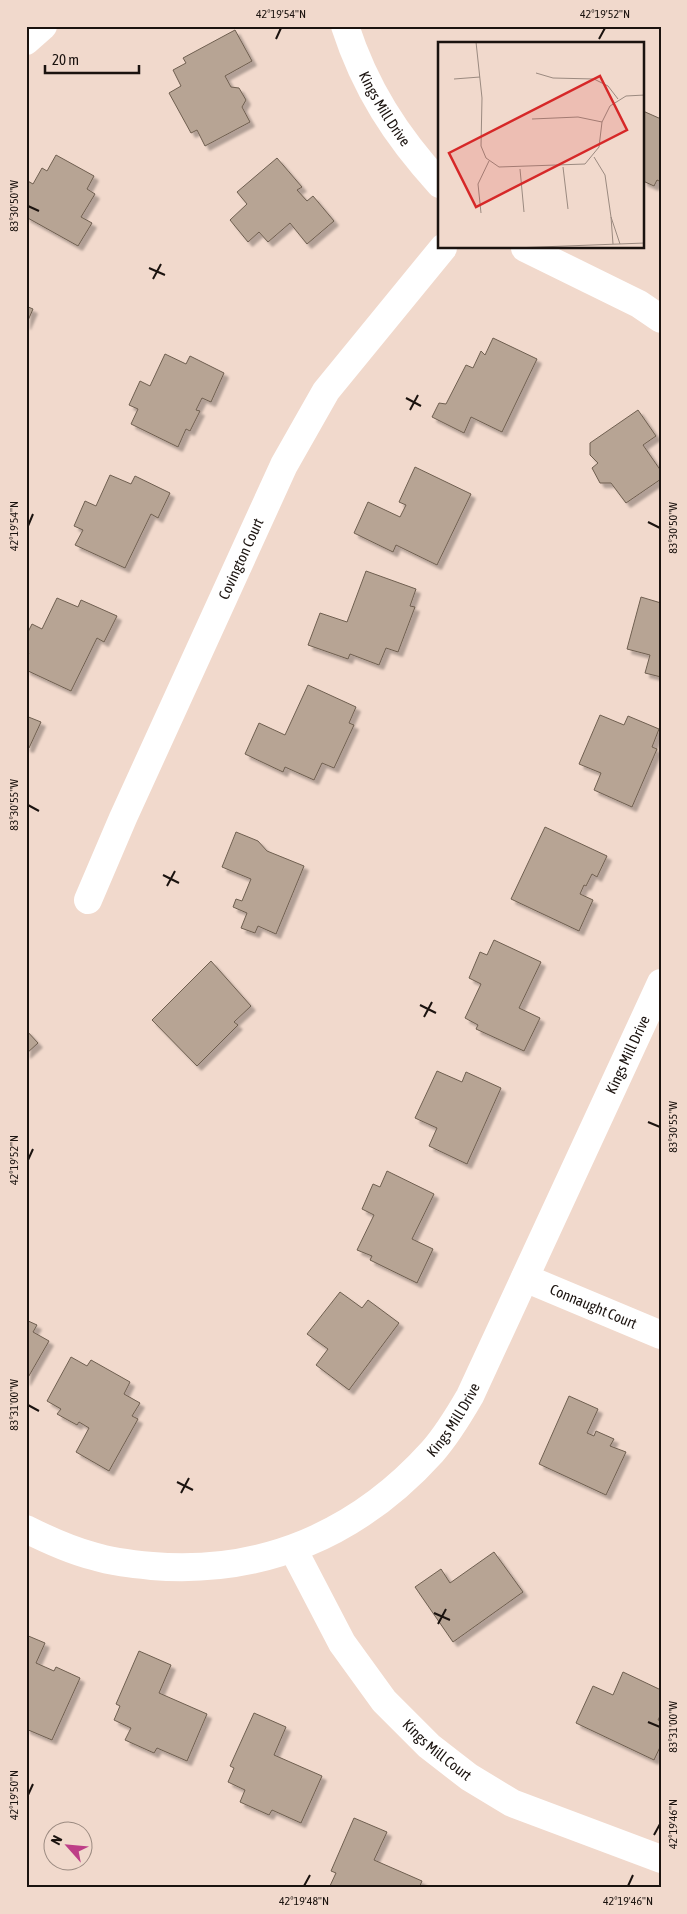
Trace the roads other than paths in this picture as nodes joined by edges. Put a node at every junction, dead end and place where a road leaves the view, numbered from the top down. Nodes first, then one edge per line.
1 (43, 26) edge
2 (345, 26) edge
3 (26, 41) edge
4 (438, 182) edge
5 (442, 249) edge
6 (527, 249) edge
7 (661, 319) edge
8 (88, 900) dead end
9 (661, 983) edge
10 (525, 1278) junction
11 (661, 1335) edge
12 (26, 1529) edge
13 (293, 1549) junction
14 (661, 1859) edge

1 - 3 street
2 - 4 street, Kings Mill Drive
5 - 8 street, Covington Court
6 - 7 street
9 - 10 street, Kings Mill Drive
10 - 11 street, Connaught Court
10 - 13 street, Kings Mill Drive
12 - 13 street, Kings Mill Drive
13 - 14 street, Kings Mill Court

